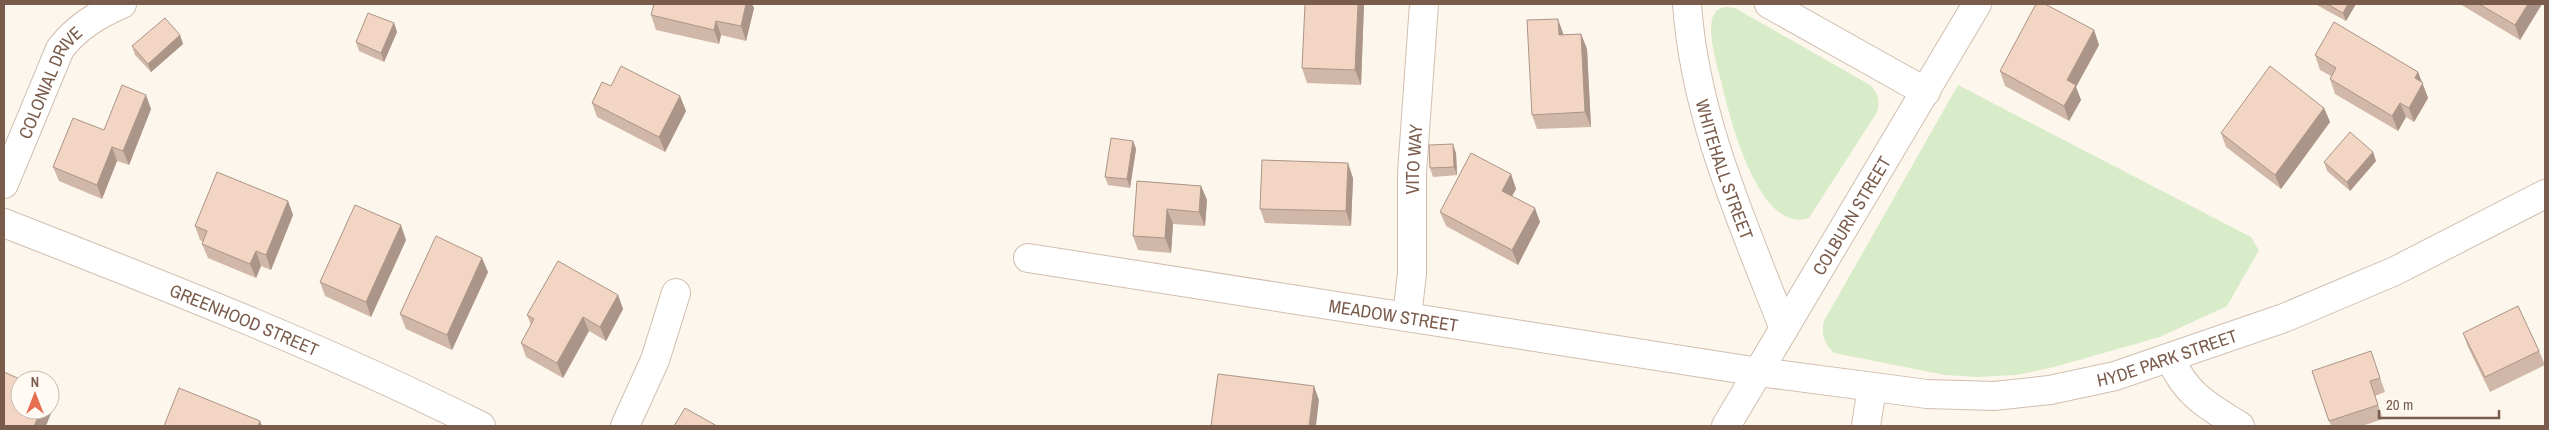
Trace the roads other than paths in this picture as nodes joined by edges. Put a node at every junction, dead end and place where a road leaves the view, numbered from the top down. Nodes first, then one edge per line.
1 (122, 4) edge
2 (1424, 4) edge
3 (1686, 4) edge
4 (1769, 4) edge
5 (1977, 4) edge
6 (1926, 92) junction
7 (4, 184) edge
8 (2545, 194) edge
9 (4, 223) edge
10 (1028, 258) dead end
11 (676, 293) dead end
12 (1407, 317) junction
13 (1784, 329) junction
14 (2170, 358) junction
15 (1758, 372) junction
16 (1872, 387) junction
17 (481, 426) edge
18 (625, 426) edge
19 (1726, 426) edge
20 (1866, 426) edge
21 (2240, 426) edge

1 - 7 street, COLONIAL DRIVE
2 - 12 street, VITO WAY
3 - 13 street, WHITEHALL STREET
4 - 6 street
5 - 6 street, COLBURN STREET
6 - 13 street, COLBURN STREET
8 - 14 street, HYDE PARK STREET
9 - 17 street, GREENHOOD STREET
10 - 12 street, MEADOW STREET
11 - 18 street
12 - 15 street, MEADOW STREET
13 - 15 street, COLBURN STREET
14 - 16 street, HYDE PARK STREET
14 - 21 street
15 - 16 street, HYDE PARK STREET
15 - 19 street, COLBURN STREET
16 - 20 street

